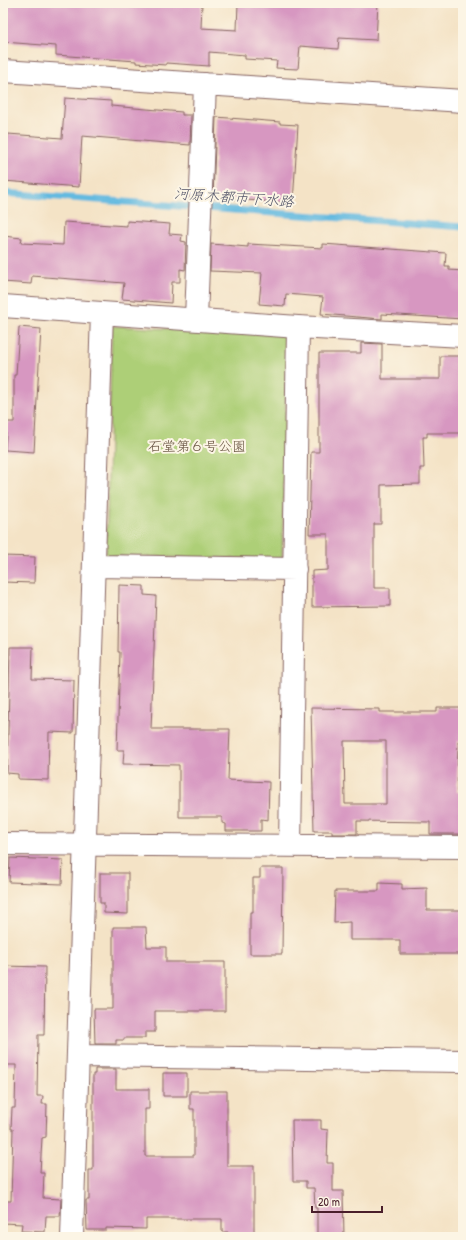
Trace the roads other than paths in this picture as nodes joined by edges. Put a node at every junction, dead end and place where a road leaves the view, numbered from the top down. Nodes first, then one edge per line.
1 (3, 71) edge
2 (205, 84) junction
3 (463, 101) edge
4 (3, 306) edge
5 (102, 313) junction
6 (196, 319) junction
7 (298, 327) junction
8 (463, 336) edge
9 (95, 566) junction
10 (295, 569) junction
11 (3, 844) edge
12 (86, 844) junction
13 (290, 846) junction
14 (463, 848) edge
15 (79, 1056) junction
16 (463, 1061) edge
17 (72, 1237) edge

1 - 2 street
2 - 3 street
2 - 6 street
4 - 5 street
5 - 6 street
5 - 9 street
6 - 7 street
7 - 8 street
7 - 10 street
9 - 10 street
9 - 12 street
10 - 13 street
11 - 12 street
12 - 13 street
12 - 15 street
13 - 14 street
15 - 16 street
15 - 17 street

